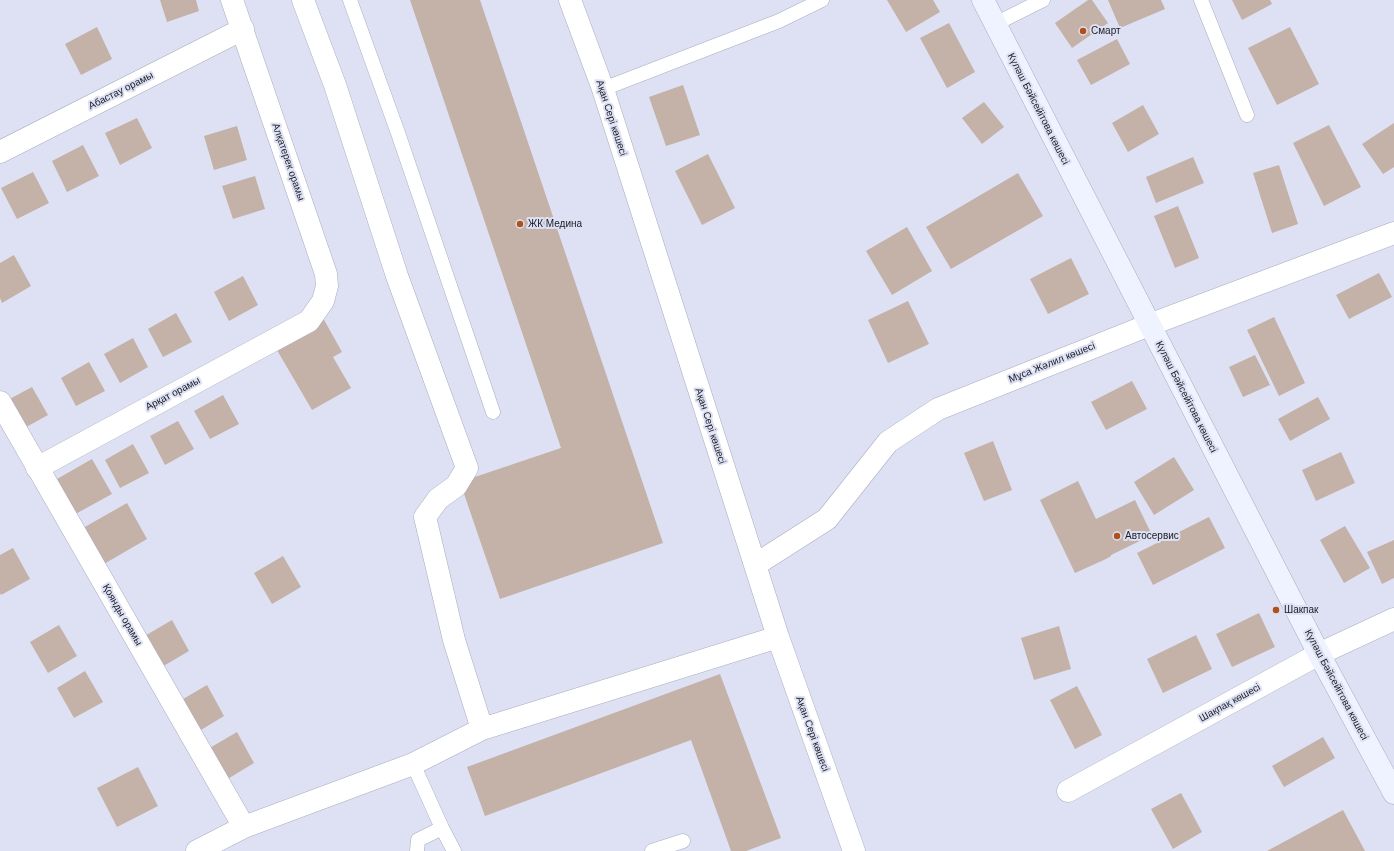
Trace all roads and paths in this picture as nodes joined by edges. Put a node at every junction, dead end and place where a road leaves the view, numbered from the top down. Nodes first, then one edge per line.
1 (232, 0) edge
2 (303, 0) edge
3 (350, 0) edge
4 (570, 0) edge
5 (822, 0) edge
6 (982, 0) edge
7 (1043, 0) edge
8 (1201, 0) edge
9 (995, 24) junction
10 (242, 29) junction
11 (603, 90) junction
12 (1247, 116) dead end
13 (0, 152) edge
14 (1394, 232) edge
15 (308, 321) joint
16 (1149, 325) junction
17 (0, 402) edge
18 (493, 412) dead end
19 (36, 468) junction
20 (755, 565) junction
21 (1394, 619) edge
22 (778, 637) junction
23 (1319, 654) junction
24 (482, 729) junction
25 (412, 764) junction
26 (1068, 791) dead end
27 (1394, 793) edge
28 (244, 827) junction
29 (442, 828) junction
30 (683, 841) dead end
31 (197, 851) edge
32 (417, 851) edge
33 (454, 851) edge
34 (652, 851) edge
35 (854, 851) edge

1 - 10 street, Алқатерек орамы
2 - 24 street
3 - 18 lane
4 - 11 street, Ақан Сері көшесі
5 - 11 lane
6 - 9 street, Күләш Бәйсейітова көшесі
7 - 9 lane
8 - 12 lane
9 - 16 street, Күләш Бәйсейітова көшесі
10 - 13 street, Абастау орамы
10 - 15 street, Алқатерек орамы
11 - 20 street, Ақан Сері көшесі
14 - 16 street, Мұса Жәлил көшесі
15 - 19 street, Арқат орамы
16 - 20 street, Мұса Жәлил көшесі
16 - 23 street, Күләш Бәйсейітова көшесі
17 - 19 street, Қоянды орамы
19 - 28 street, Қоянды орамы
20 - 22 street, Ақан Сері көшесі
21 - 23 street, Шақпақ көшесі
22 - 24 street
22 - 35 street, Ақан Сері көшесі
23 - 26 street, Шақпақ көшесі
23 - 27 street, Күләш Бәйсейітова көшесі
24 - 25 street
25 - 28 street
25 - 29 lane
28 - 31 street
29 - 32 lane
29 - 33 lane
30 - 34 lane

